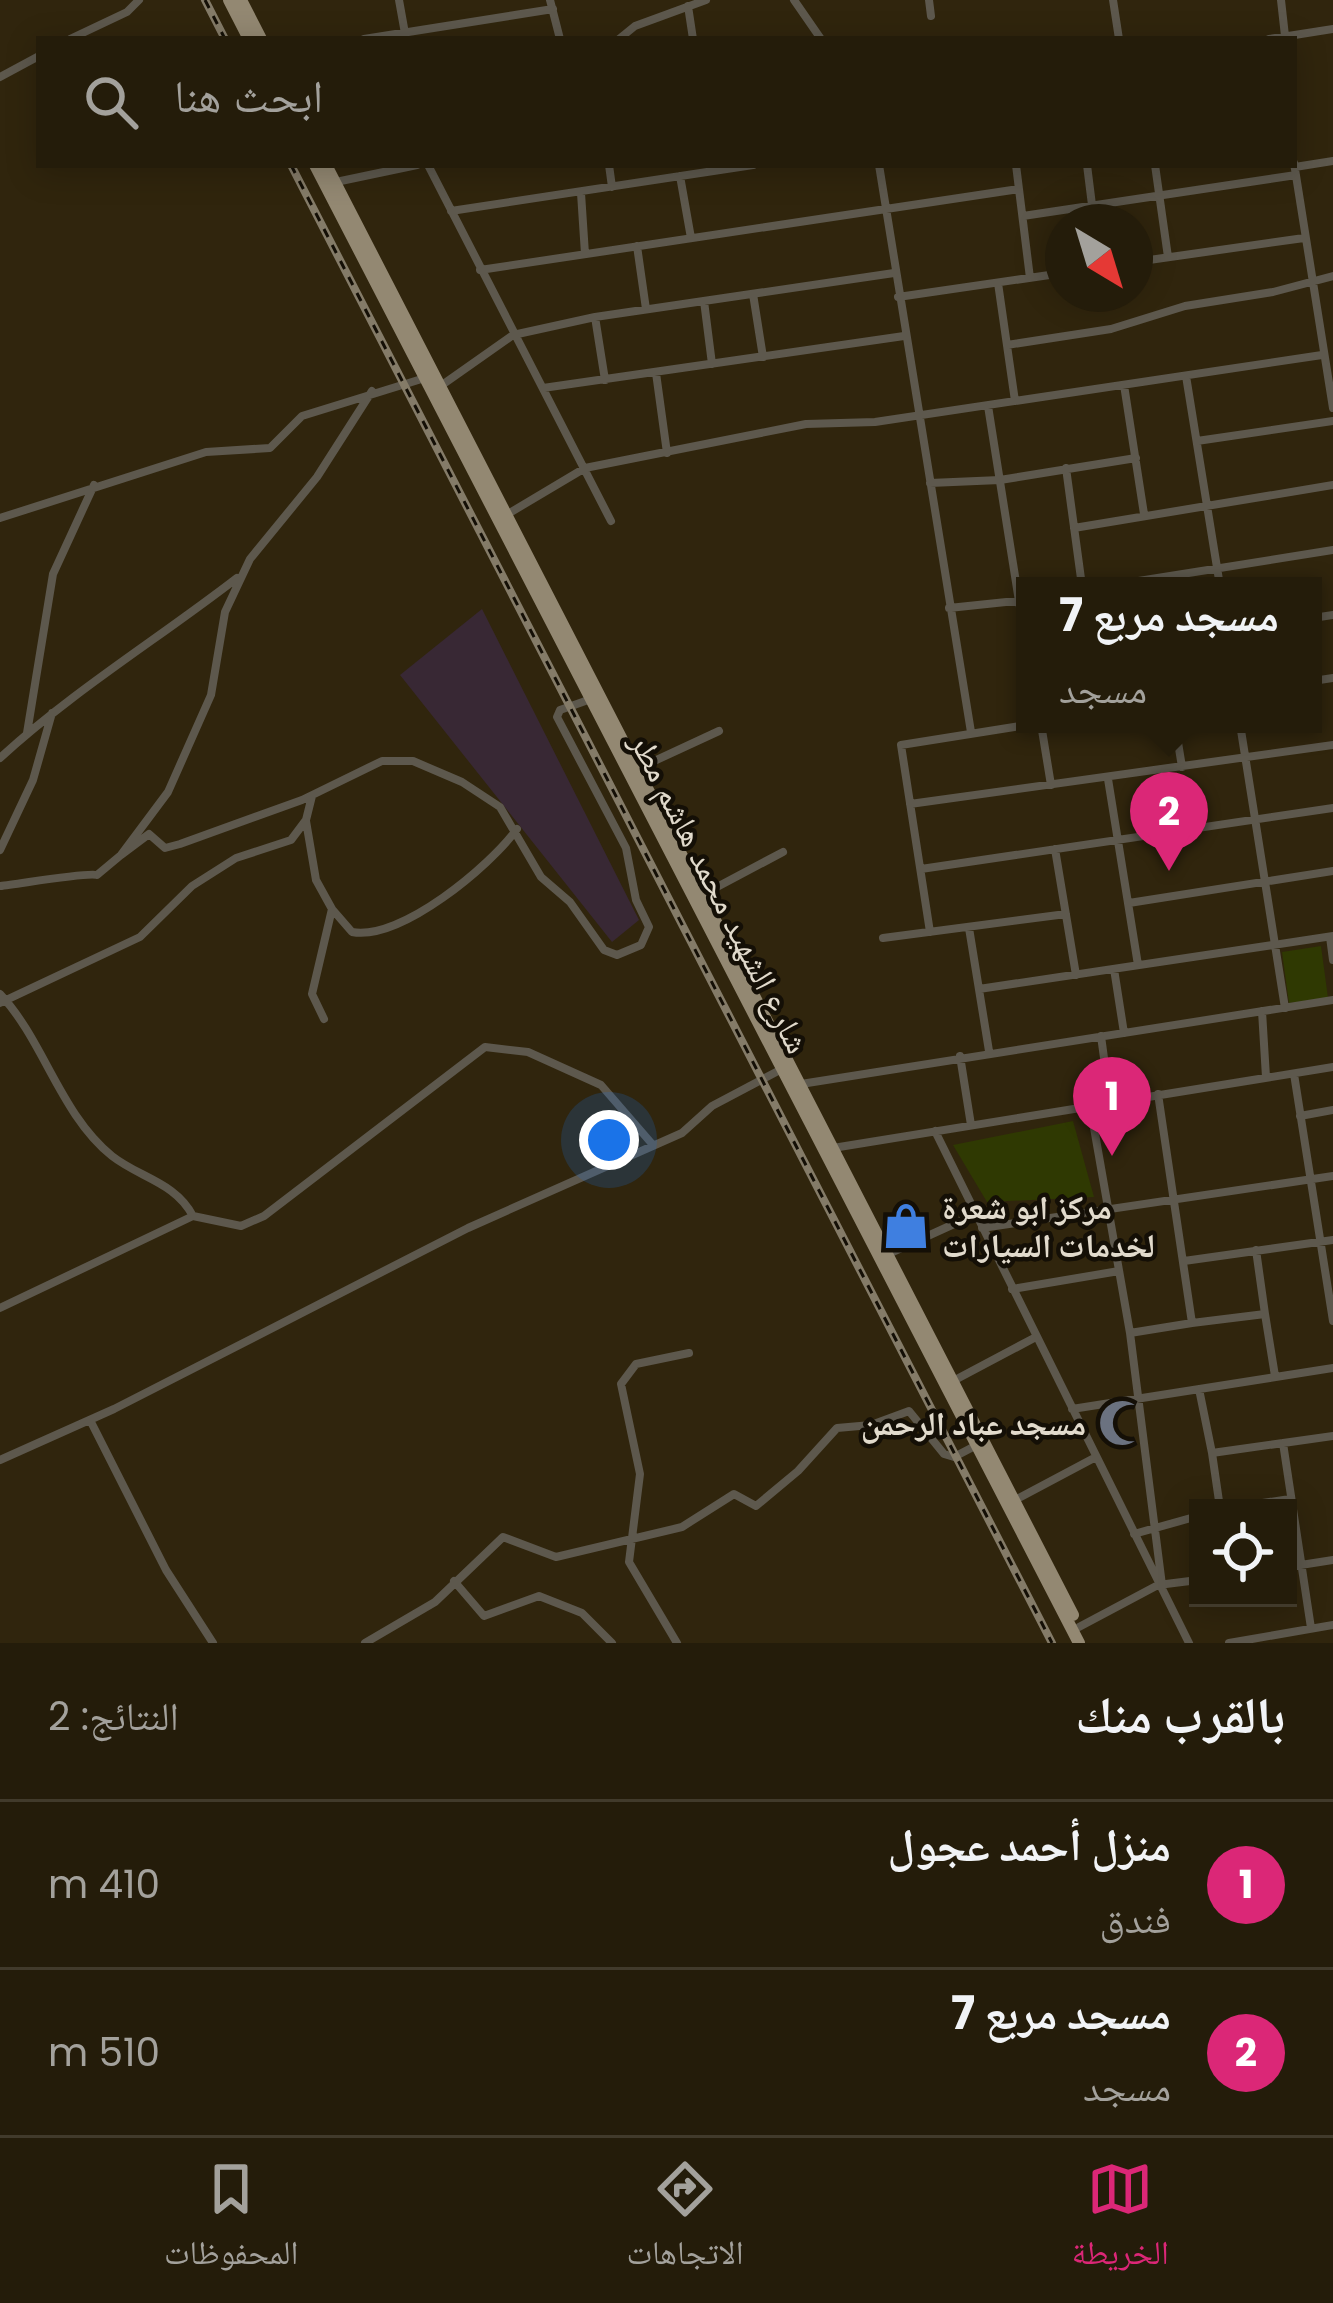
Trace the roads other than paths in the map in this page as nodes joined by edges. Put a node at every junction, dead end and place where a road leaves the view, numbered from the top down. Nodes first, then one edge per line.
1 (139, 0) edge
2 (229, 0) edge
3 (241, 0) edge
4 (399, 0) edge
5 (706, 0) edge
6 (794, 0) edge
7 (929, 0) edge
8 (1113, 0) edge
9 (1280, 0) edge
10 (552, 4) edge
11 (688, 6) junction
12 (932, 16) dead end
13 (1333, 29) edge
14 (76, 36) edge
15 (247, 36) edge
16 (259, 36) edge
17 (406, 36) edge
18 (410, 36) edge
19 (559, 36) edge
20 (623, 36) edge
21 (693, 36) edge
22 (819, 36) edge
23 (1119, 36) edge
24 (1281, 36) edge
25 (1293, 36) edge
26 (36, 58) edge
27 (0, 77) edge
28 (1333, 161) edge
29 (317, 168) edge
30 (327, 168) edge
31 (402, 168) edge
32 (430, 168) edge
33 (610, 168) edge
34 (733, 168) edge
35 (879, 168) edge
36 (1016, 168) edge
37 (1087, 168) edge
38 (1156, 168) edge
39 (1295, 168) edge
40 (1297, 168) edge
41 (680, 176) junction
42 (334, 182) junction
43 (612, 188) junction
44 (1019, 189) junction
45 (580, 193) junction
46 (1160, 195) junction
47 (1092, 204) edge
48 (1099, 204) edge
49 (885, 210) junction
50 (451, 211) junction
51 (1045, 212) edge
52 (1023, 216) junction
53 (691, 238) junction
54 (1304, 238) junction
55 (637, 246) junction
56 (585, 254) junction
57 (1168, 257) junction
58 (1153, 259) edge
59 (480, 270) junction
60 (894, 273) junction
61 (1045, 276) edge
62 (1333, 276) edge
63 (1030, 278) junction
64 (1310, 278) junction
65 (998, 283) junction
66 (753, 294) junction
67 (898, 297) junction
68 (704, 302) junction
69 (646, 309) junction
70 (595, 317) junction
71 (513, 335) junction
72 (904, 337) junction
73 (1007, 345) junction
74 (1322, 355) junction
75 (763, 357) junction
76 (712, 364) junction
77 (656, 373) junction
78 (1186, 376) junction
79 (434, 380) junction
80 (605, 380) junction
81 (1124, 385) junction
82 (543, 388) junction
83 (372, 392) junction
84 (1015, 401) junction
85 (988, 406) junction
86 (1333, 408) edge
87 (919, 416) junction
88 (1333, 421) edge
89 (1197, 441) junction
90 (667, 453) junction
91 (1136, 458) junction
92 (585, 468) junction
93 (1066, 468) junction
94 (1000, 480) junction
95 (930, 483) junction
96 (94, 484) junction
97 (1333, 485) edge
98 (1208, 506) junction
99 (1144, 514) junction
100 (506, 515) junction
101 (0, 518) edge
102 (611, 520) dead end
103 (1074, 528) junction
104 (1333, 550) edge
105 (1217, 568) junction
106 (243, 574) junction
107 (1018, 577) edge
108 (1081, 577) edge
109 (1162, 577) edge
110 (1218, 577) edge
111 (1016, 602) edge
112 (949, 608) junction
113 (591, 699) junction
114 (52, 712) junction
115 (1016, 727) edge
116 (719, 730) dead end
117 (971, 732) junction
118 (1039, 733) edge
119 (1176, 733) edge
120 (1241, 733) edge
121 (26, 734) junction
122 (1333, 745) edge
123 (0, 758) edge
124 (1245, 758) junction
125 (1181, 767) junction
126 (637, 770) junction
127 (1108, 778) junction
128 (1051, 785) junction
129 (313, 794) junction
130 (910, 804) junction
131 (1333, 808) edge
132 (306, 820) junction
133 (1256, 820) junction
134 (518, 829) junction
135 (1119, 840) junction
136 (1055, 849) junction
137 (0, 850) edge
138 (783, 852) dead end
139 (121, 855) junction
140 (921, 869) junction
141 (1333, 871) edge
142 (1266, 881) junction
143 (0, 886) edge
144 (702, 895) junction
145 (1129, 902) junction
146 (332, 909) junction
147 (1066, 914) junction
148 (968, 928) junction
149 (930, 932) junction
150 (1331, 937) edge
151 (883, 938) dead end
152 (1275, 945) junction
153 (1333, 960) edge
154 (1138, 965) junction
155 (1114, 969) junction
156 (1076, 975) junction
157 (979, 989) junction
158 (2, 999) edge
159 (1333, 1000) edge
160 (1285, 1008) junction
161 (1262, 1011) junction
162 (324, 1019) dead end
163 (1124, 1033) junction
164 (1101, 1036) junction
165 (989, 1052) junction
166 (960, 1056) junction
167 (1333, 1067) edge
168 (780, 1070) junction
169 (1294, 1073) junction
170 (1266, 1077) junction
171 (799, 1084) junction
172 (1158, 1094) junction
173 (1110, 1102) junction
174 (1090, 1105) junction
175 (1333, 1110) edge
176 (1300, 1115) junction
177 (971, 1125) junction
178 (935, 1131) junction
179 (653, 1145) junction
180 (833, 1148) junction
181 (1333, 1176) edge
182 (1310, 1180) junction
183 (1174, 1199) junction
184 (1109, 1208) junction
185 (976, 1214) junction
186 (193, 1216) junction
187 (982, 1228) junction
188 (1333, 1240) edge
189 (1320, 1242) junction
190 (1256, 1250) junction
191 (886, 1255) junction
192 (1184, 1261) junction
193 (1119, 1271) junction
194 (1012, 1289) junction
195 (1332, 1303) edge
196 (0, 1307) edge
197 (1265, 1314) junction
198 (1333, 1321) edge
199 (1192, 1323) junction
200 (1130, 1333) junction
201 (1036, 1337) junction
202 (688, 1353) dead end
203 (1333, 1368) edge
204 (1275, 1376) junction
205 (952, 1382) junction
206 (1199, 1389) junction
207 (1138, 1398) junction
208 (1072, 1408) junction
209 (90, 1420) junction
210 (1333, 1436) edge
211 (1283, 1443) junction
212 (975, 1446) junction
213 (1212, 1453) junction
214 (1096, 1457) junction
215 (0, 1460) edge
216 (1219, 1499) edge
217 (1290, 1499) edge
218 (1010, 1503) junction
219 (1189, 1519) edge
220 (1158, 1528) junction
221 (1133, 1534) junction
222 (1297, 1538) edge
223 (633, 1539) junction
224 (1333, 1560) edge
225 (1302, 1565) junction
226 (1297, 1566) edge
227 (1189, 1581) edge
228 (454, 1582) junction
229 (1160, 1585) junction
230 (1333, 1625) edge
231 (1079, 1627) junction
232 (1311, 1628) junction
233 (213, 1643) edge
234 (365, 1643) edge
235 (612, 1643) edge
236 (677, 1643) edge
237 (1083, 1643) edge
238 (1189, 1643) edge
239 (1229, 1643) edge

1 - 14 street
2 - 15 main road
3 - 16 main road
4 - 17 street
5 - 11 street
6 - 22 street
7 - 12 street
8 - 23 street
9 - 24 street
10 - 18 street
10 - 19 street
11 - 20 street
11 - 21 street
13 - 25 street
26 - 27 street
28 - 40 street
29 - 79 main road, شارع الشهيد محمد هاشم مطر
30 - 42 main road, شارع الشهيد محمد هاشم مطر
31 - 42 street
32 - 50 street
33 - 43 street
34 - 41 street
35 - 49 street
36 - 44 street
37 - 47 street
38 - 46 street
39 - 46 street
39 - 54 street
41 - 43 street
41 - 53 street
42 - 79 main road, شارع الشهيد محمد هاشم مطر
43 - 45 street
44 - 49 street
44 - 52 street
45 - 50 street
45 - 56 street
46 - 48 street
46 - 57 street
49 - 53 street
49 - 60 street
50 - 59 street
51 - 52 street
52 - 63 street
53 - 55 street
54 - 57 street
54 - 64 street
55 - 56 street
55 - 69 street
56 - 59 street
57 - 58 street
59 - 71 street
60 - 66 street
60 - 67 street
61 - 63 street
62 - 64 street
63 - 65 street
64 - 73 street
64 - 74 street
65 - 67 street
65 - 73 street
66 - 68 street
66 - 75 street
67 - 72 street
68 - 69 street
68 - 76 street
69 - 70 street
70 - 71 street
70 - 80 street
71 - 79 street
71 - 82 street
72 - 75 street
72 - 87 street
73 - 84 street
74 - 78 street
74 - 86 street
75 - 76 street
76 - 77 street
77 - 80 street
77 - 90 street
78 - 81 street
78 - 89 street
79 - 83 street
79 - 100 main road, شارع الشهيد محمد هاشم مطر
79 - 113 main road, شارع الشهيد محمد هاشم مطر
80 - 82 street
81 - 84 street
81 - 91 street
82 - 92 street
83 - 96 street
83 - 106 street
84 - 85 street
85 - 87 street
85 - 94 street
87 - 90 street
87 - 95 street
88 - 89 street
89 - 98 street
90 - 92 street
91 - 93 street
91 - 99 street
92 - 100 street
92 - 102 street
93 - 94 street
93 - 103 street
94 - 95 street
94 - 107 street
95 - 112 street
96 - 101 street
96 - 121 street
97 - 98 street
98 - 99 street
98 - 105 street
99 - 103 street
100 - 126 main road, شارع الشهيد محمد هاشم مطر
103 - 108 street
104 - 105 street
105 - 109 street
105 - 110 street
106 - 114 street
106 - 139 street
111 - 112 street
112 - 117 street
113 - 134 street
113 - 168 main road, شارع الشهيد محمد هاشم مطر
114 - 121 street
114 - 137 street
115 - 117 street
116 - 126 street
117 - 130 street
118 - 128 street
119 - 125 street
120 - 124 street
121 - 123 street
122 - 124 street
124 - 125 street
124 - 133 street
125 - 127 street
126 - 144 main road, شارع الشهيد محمد هاشم مطر
127 - 128 street
127 - 135 street
128 - 130 street
129 - 132 street
129 - 134 street
129 - 139 street
130 - 140 street
131 - 133 street
132 - 146 street
132 - 158 street
133 - 135 street
133 - 142 street
134 - 146 street
135 - 136 street
135 - 145 street
136 - 140 street
136 - 147 street
138 - 144 street
139 - 143 street
140 - 149 street
141 - 142 street
142 - 145 street
142 - 152 street
144 - 171 main road, شارع الشهيد محمد هاشم مطر
145 - 154 street
146 - 162 street
147 - 148 street
147 - 156 street
148 - 149 street
148 - 157 street
149 - 151 street
150 - 152 street
150 - 153 street
152 - 154 street
152 - 160 street
154 - 155 street
155 - 156 street
155 - 163 street
156 - 157 street
157 - 165 street
158 - 186 street
159 - 160 street
160 - 161 street
161 - 163 street
161 - 170 street
163 - 164 street
164 - 165 street
164 - 173 street
165 - 166 street
166 - 171 street
166 - 177 street
167 - 169 street
168 - 179 street
168 - 212 main road, شارع الشهيد محمد هاشم مطر
169 - 170 street
169 - 176 street
170 - 172 street
171 - 180 main road, شارع الشهيد محمد هاشم مطر
172 - 173 street
172 - 183 street
173 - 174 street
174 - 177 street
174 - 184 street
175 - 176 street
176 - 182 street
177 - 178 street
178 - 180 street
178 - 185 street
179 - 186 street
179 - 209 street
180 - 191 main road, شارع الشهيد محمد هاشم مطر
181 - 182 street
182 - 183 street
182 - 189 street
183 - 184 street
183 - 192 street
184 - 187 street
184 - 193 street
185 - 187 street
185 - 191 street
186 - 196 street
187 - 194 street
188 - 189 street
189 - 190 street
189 - 195 street
190 - 192 street
190 - 197 street
191 - 205 main road, شارع الشهيد محمد هاشم مطر
192 - 199 street
193 - 194 street
193 - 200 street
194 - 201 street
195 - 198 street
197 - 199 street
197 - 204 street
199 - 200 street
200 - 207 street
201 - 205 street
201 - 208 street
202 - 223 street
203 - 204 street
204 - 206 street
205 - 218 main road, شارع الشهيد محمد هاشم مطر
206 - 207 street
206 - 213 street
207 - 208 street
207 - 220 street
208 - 214 street
209 - 215 street
209 - 233 street
210 - 211 street
211 - 213 street
211 - 217 street
212 - 218 main road, شارع الشهيد محمد هاشم مطر
212 - 223 street
213 - 216 street
214 - 218 street
214 - 221 street
218 - 231 main road, شارع الشهيد محمد هاشم مطر
218 - 237 main road, شارع الشهيد محمد هاشم مطر
219 - 220 street
220 - 221 street
220 - 229 street
221 - 229 street
222 - 225 street
223 - 228 street
223 - 236 street
224 - 225 street
225 - 226 street
225 - 232 street
227 - 229 street
228 - 234 street
228 - 235 street
229 - 231 street
229 - 238 street
230 - 232 street
231 - 237 main road, شارع الشهيد محمد هاشم مطر
232 - 239 street

